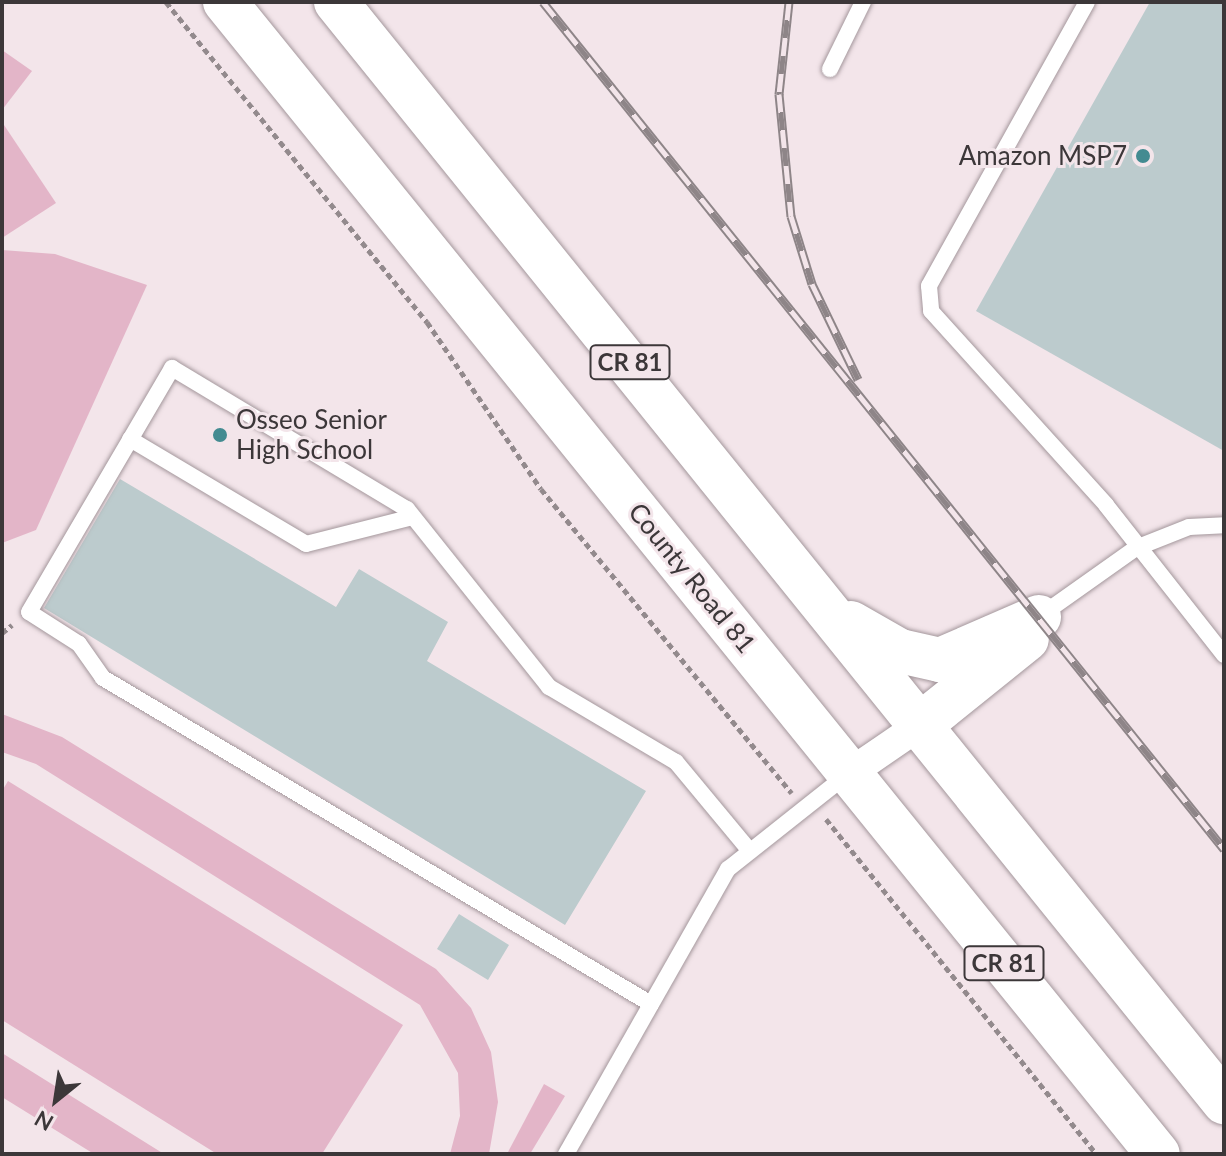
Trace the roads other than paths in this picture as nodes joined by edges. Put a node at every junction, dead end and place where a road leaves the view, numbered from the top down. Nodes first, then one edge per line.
1 (225, 2) edge
2 (336, 2) edge
3 (863, 2) edge
4 (1087, 2) edge
5 (830, 69) dead end
6 (130, 439) junction
7 (413, 517) junction
8 (1224, 525) edge
9 (1136, 548) junction
10 (822, 600) junction
11 (1039, 617) junction
12 (1224, 655) edge
13 (920, 725) junction
14 (850, 773) junction
15 (749, 850) junction
16 (651, 1004) junction
17 (1224, 1102) edge
18 (566, 1154) edge
19 (1158, 1154) edge

1 - 14 highway, County Road 81 / CR 81
2 - 10 highway, CR 81
3 - 5 lane
4 - 9 lane
6 - 7 lane
6 - 7 lane
6 - 16 lane
7 - 15 lane
8 - 9 lane
9 - 11 lane
9 - 12 lane
10 - 11 highway
10 - 13 highway, CR 81
11 - 13 highway
13 - 14 street
13 - 17 highway, CR 81
14 - 15 lane
14 - 19 highway, County Road 81 / CR 81
15 - 16 lane
16 - 18 lane

